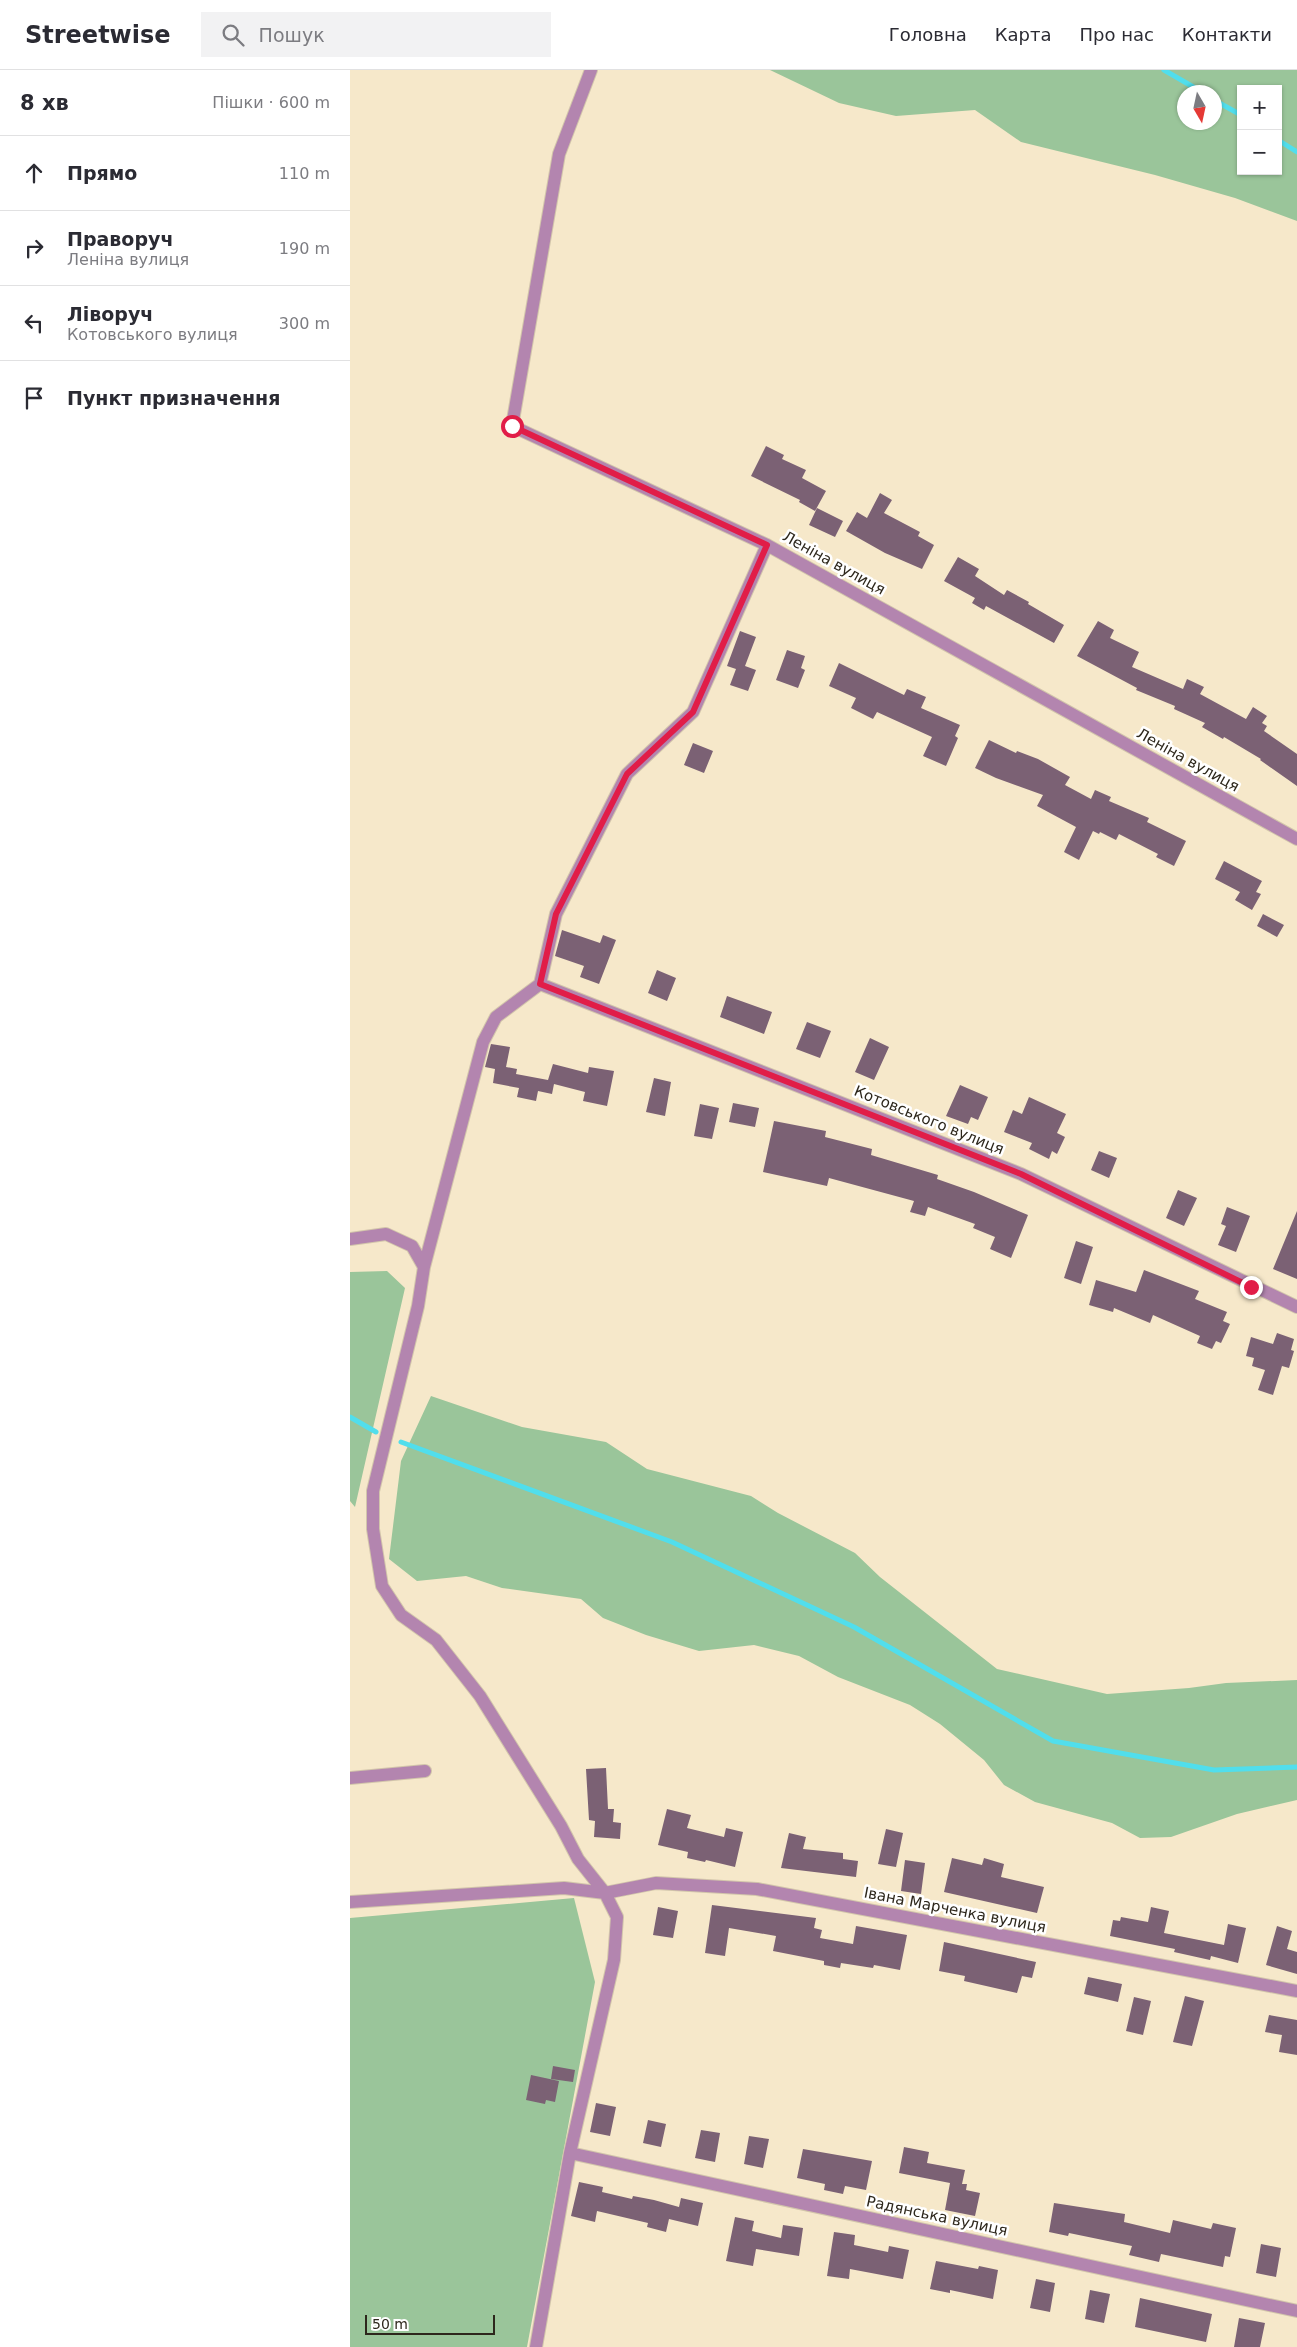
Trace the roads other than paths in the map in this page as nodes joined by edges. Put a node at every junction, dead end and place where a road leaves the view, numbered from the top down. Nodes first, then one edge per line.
1 (590, 70) edge
2 (767, 545) junction
3 (1297, 838) edge
4 (540, 984) junction
5 (350, 1239) edge
6 (424, 1267) junction
7 (1297, 1307) edge
8 (425, 1771) dead end
9 (350, 1778) edge
10 (605, 1893) junction
11 (350, 1902) edge
12 (1297, 1990) edge
13 (570, 2153) junction
14 (1297, 2312) edge
15 (536, 2347) edge

1 - 2 street
2 - 3 street, Леніна вулиця
2 - 4 street, Леніна вулиця
4 - 6 street
4 - 7 street, Котовського вулиця
5 - 6 street
6 - 10 street
8 - 9 street
10 - 11 street, Івана Марченка вулиця
10 - 12 street, Івана Марченка вулиця
10 - 13 street
13 - 14 street, Радянська вулиця
13 - 15 street

